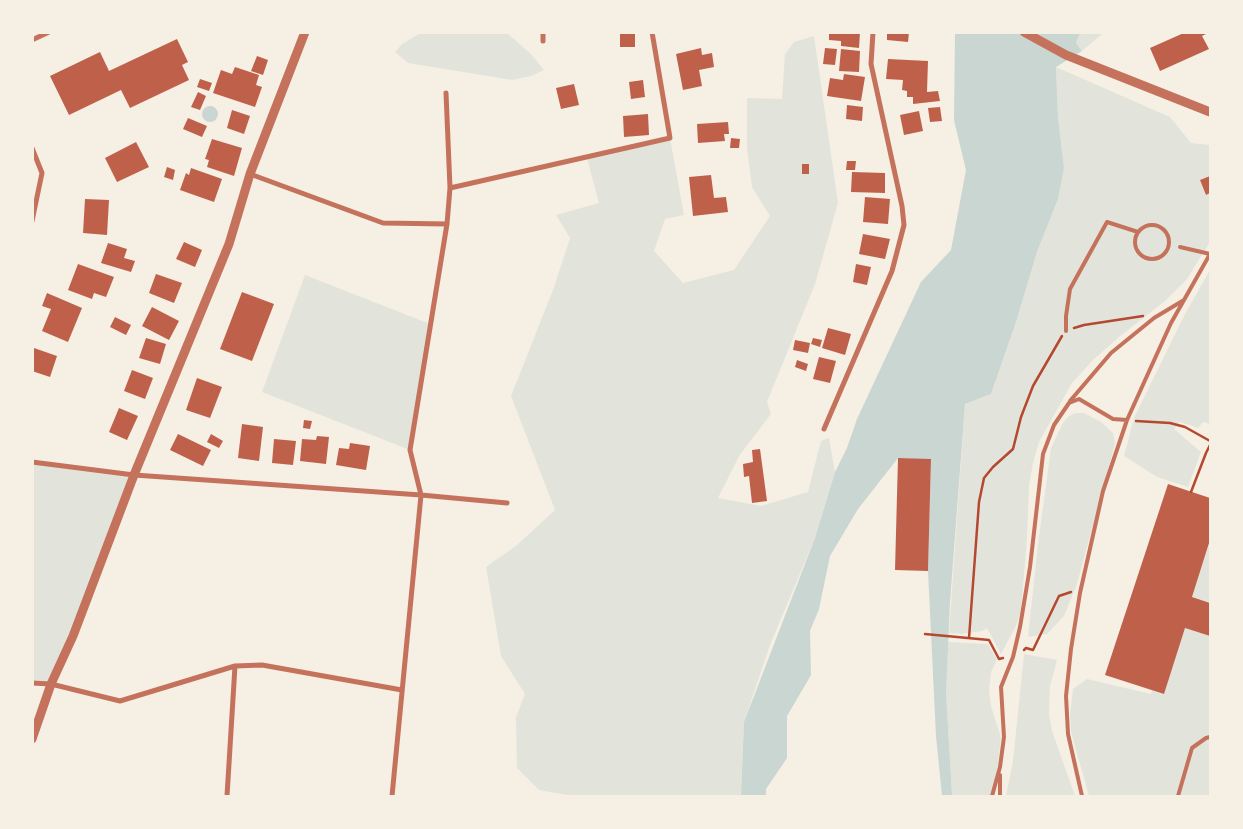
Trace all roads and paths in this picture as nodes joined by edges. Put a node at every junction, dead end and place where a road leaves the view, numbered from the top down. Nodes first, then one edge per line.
1 (48, 32) edge
2 (305, 32) edge
3 (543, 32) edge
4 (652, 32) edge
5 (872, 32) edge
6 (1024, 32) edge
7 (32, 40) edge
8 (543, 41) dead end
9 (446, 93) dead end
10 (1210, 104) edge
11 (1197, 108) junction
12 (1210, 112) edge
13 (32, 148) edge
14 (250, 174) junction
15 (450, 188) junction
16 (32, 221) edge
17 (447, 224) junction
18 (1138, 232) junction
19 (1180, 247) dead end
20 (1210, 254) edge
21 (1184, 300) junction
22 (1160, 313) junction
23 (1066, 331) junction
24 (1069, 403) junction
25 (1127, 420) junction
26 (824, 428) dead end
27 (1210, 441) edge
28 (1210, 445) edge
29 (32, 462) edge
30 (134, 475) junction
31 (1191, 492) dead end
32 (421, 495) junction
33 (507, 503) dead end
34 (1068, 592) dead end
35 (925, 634) dead end
36 (968, 638) junction
37 (1026, 648) dead end
38 (999, 659) dead end
39 (235, 666) junction
40 (32, 683) edge
41 (51, 684) junction
42 (402, 690) junction
43 (1210, 737) edge
44 (32, 739) edge
45 (1000, 767) junction
46 (227, 796) edge
47 (392, 796) edge
48 (992, 796) edge
49 (1000, 796) edge
50 (1082, 796) edge
51 (1178, 796) edge

1 - 7 street
2 - 14 street
3 - 8 street
4 - 15 street
5 - 26 street
6 - 11 street
9 - 15 street
10 - 11 street
11 - 12 street
13 - 16 street
14 - 17 street
14 - 30 street
15 - 17 street
17 - 32 street
18 - 18 lane
18 - 23 lane
19 - 20 lane
20 - 21 lane
21 - 22 lane
21 - 25 lane
22 - 23 path
22 - 24 lane
23 - 36 path
24 - 25 lane
24 - 45 lane
25 - 27 path
25 - 50 lane
28 - 31 path
29 - 30 street
30 - 32 street
30 - 41 street
32 - 33 street
32 - 42 street
34 - 37 path
35 - 36 path
36 - 38 path
39 - 41 street
39 - 42 street
39 - 46 street
40 - 41 street
41 - 44 street
42 - 47 street
43 - 51 lane
45 - 48 lane
45 - 49 lane

